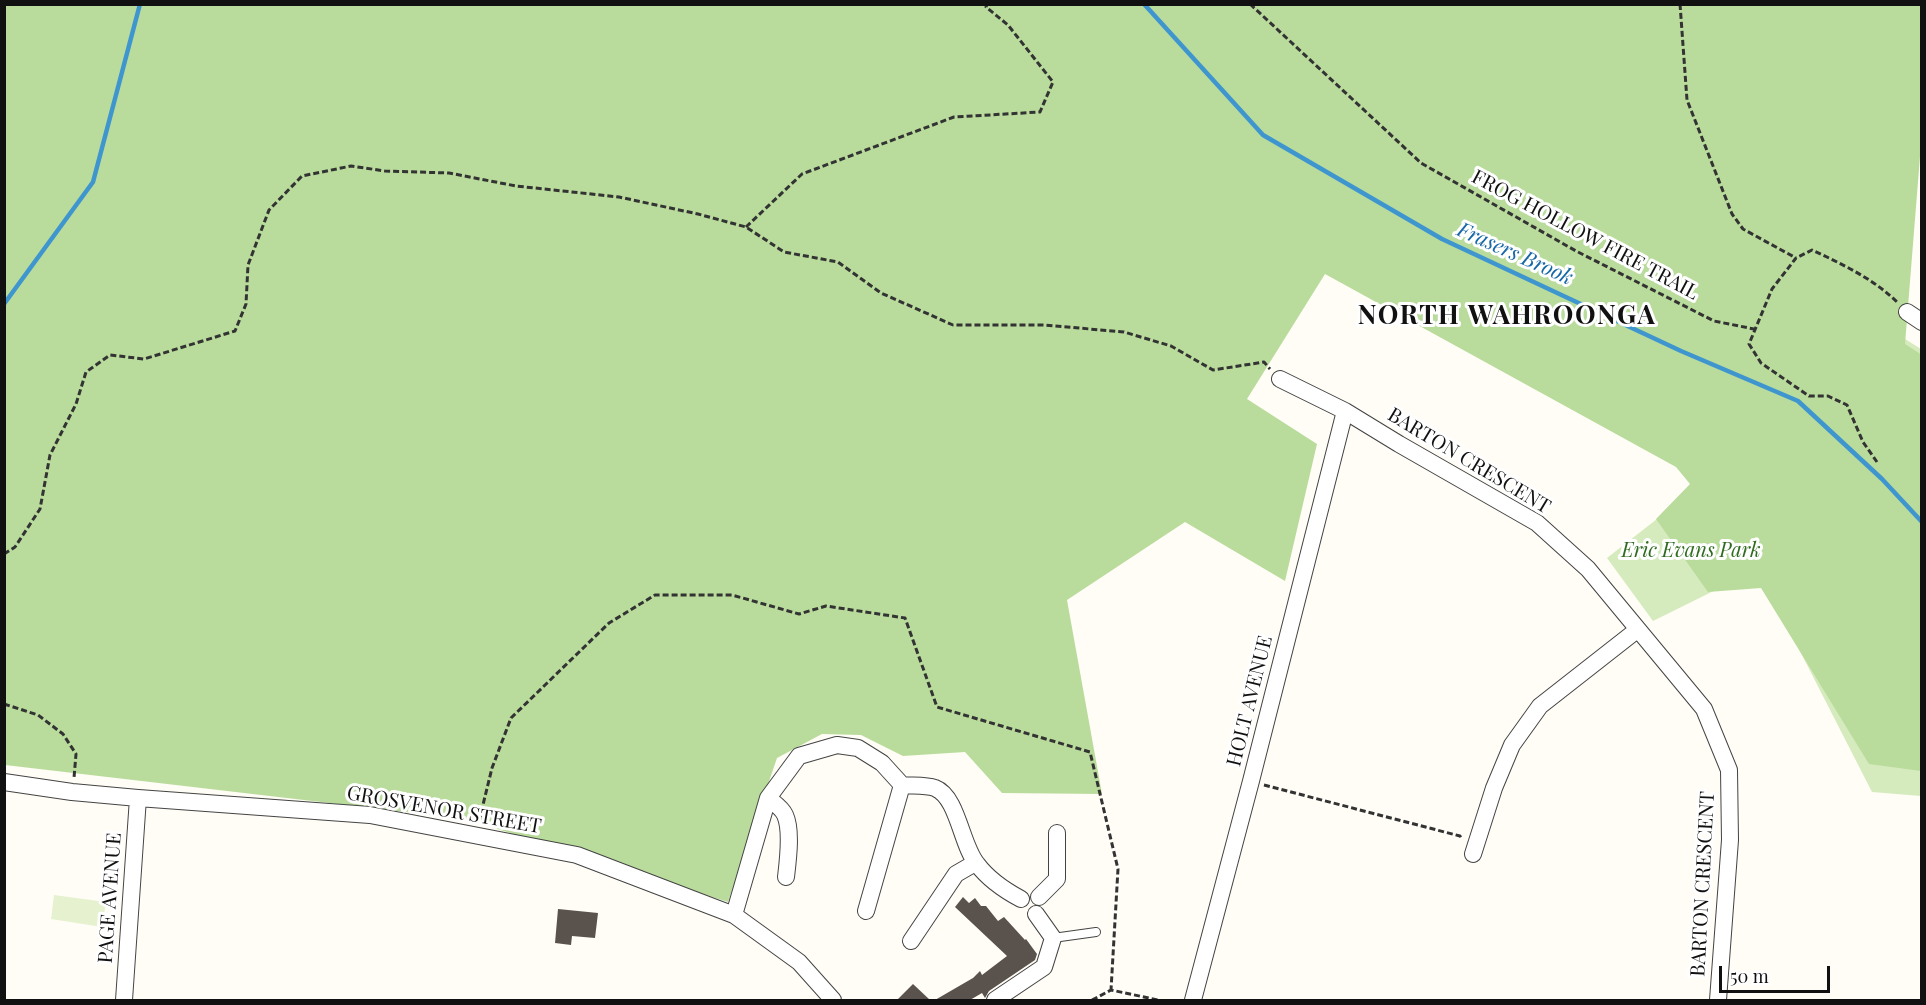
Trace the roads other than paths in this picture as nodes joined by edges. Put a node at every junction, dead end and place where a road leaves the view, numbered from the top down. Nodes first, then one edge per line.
1 (1907, 312) road end
2 (1922, 322) edge
3 (1280, 379) road end
4 (1345, 411) junction
5 (1637, 630) junction
6 (4, 782) edge
7 (902, 785) junction
8 (138, 798) junction
9 (768, 798) junction
10 (1057, 833) dead end
11 (1473, 854) dead end
12 (975, 863) junction
13 (786, 877) dead end
14 (1038, 905) junction
15 (866, 911) dead end
16 (734, 915) junction
17 (1096, 932) dead end
18 (1053, 938) junction
19 (911, 941) dead end
20 (124, 1000) edge
21 (833, 1000) edge
22 (995, 1000) edge
23 (1192, 1000) edge
24 (1718, 1000) edge

1 - 2 street
3 - 4 street, BARTON CRESCENT
4 - 5 street, BARTON CRESCENT
4 - 23 street, HOLT AVENUE
5 - 11 street
5 - 24 street, BARTON CRESCENT
6 - 8 street, GROSVENOR STREET
7 - 9 street
7 - 12 street
7 - 15 street
8 - 16 street, GROSVENOR STREET
8 - 20 street, PAGE AVENUE
9 - 13 street
9 - 16 street
10 - 14 street
12 - 14 street
12 - 19 street
14 - 18 street
16 - 21 street, GROSVENOR STREET
17 - 18 lane
18 - 22 street

